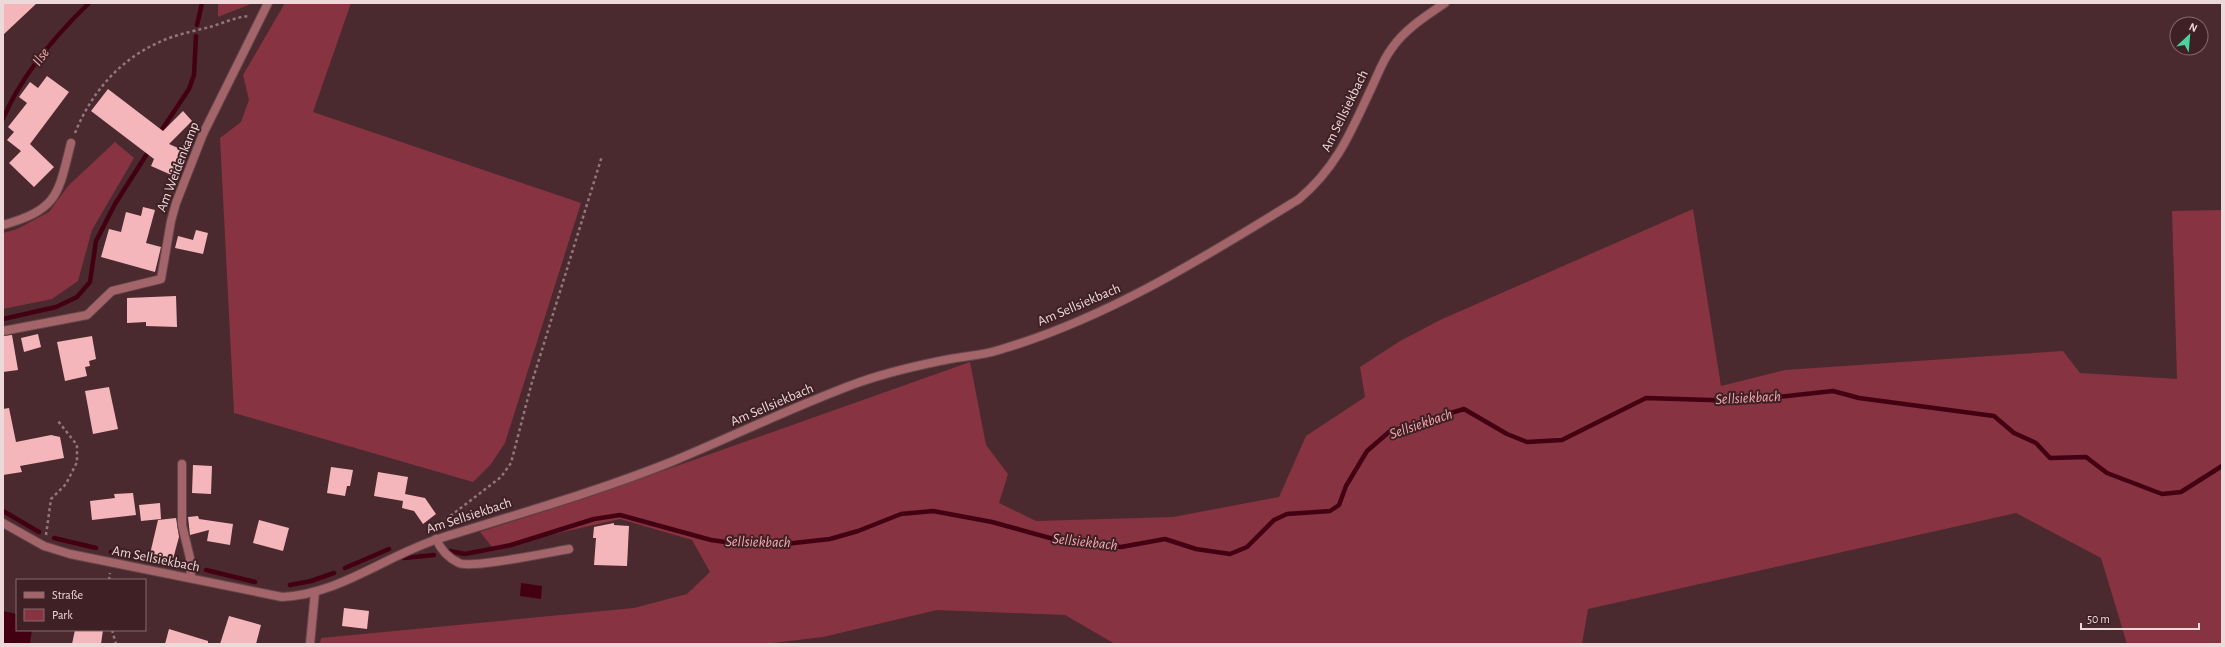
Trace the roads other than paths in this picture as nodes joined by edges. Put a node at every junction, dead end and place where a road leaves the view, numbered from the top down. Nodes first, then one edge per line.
1 (268, 3) edge
2 (1445, 3) edge
3 (71, 143) road end
4 (3, 225) edge
5 (3, 331) edge
6 (182, 464) dead end
7 (3, 524) edge
8 (436, 539) junction
9 (569, 549) dead end
10 (191, 578) junction
11 (315, 592) junction
12 (310, 644) edge

1 - 5 street, Am Weidenkamp
2 - 8 street, Am Sellsiekbach
3 - 4 street
6 - 10 street
7 - 10 street, Am Sellsiekbach
8 - 9 street
8 - 11 street, Am Sellsiekbach
10 - 11 street, Am Sellsiekbach
11 - 12 street

